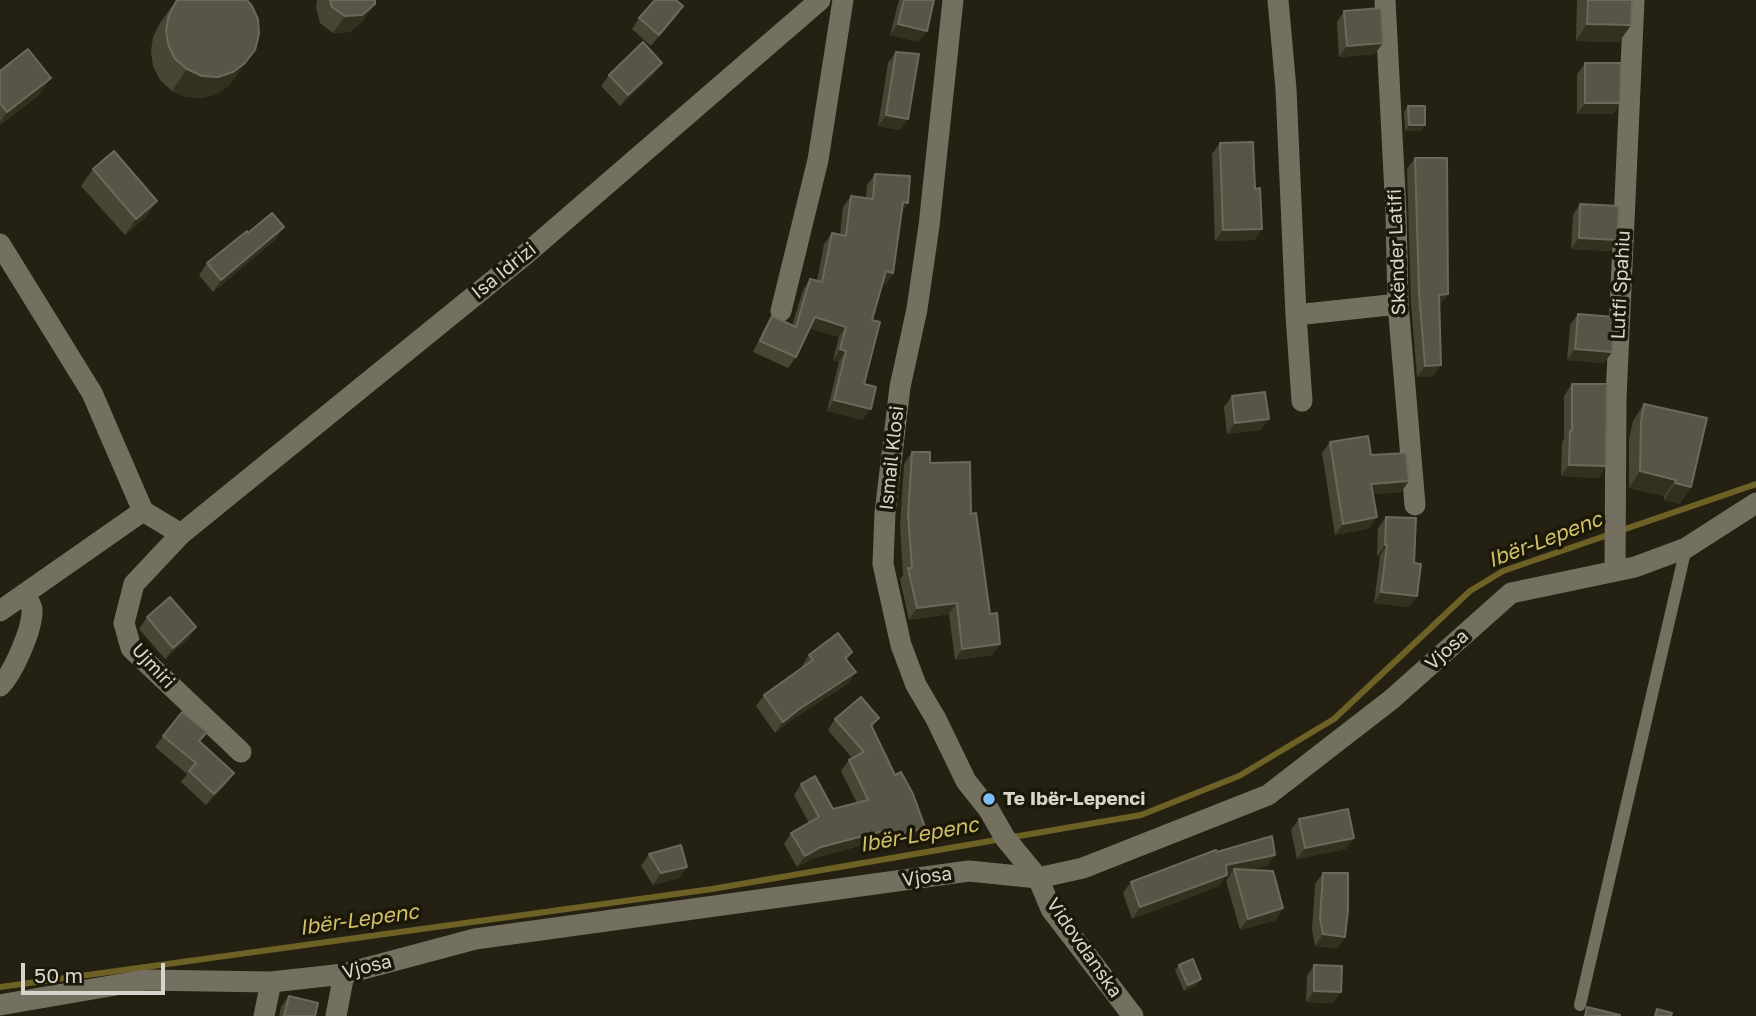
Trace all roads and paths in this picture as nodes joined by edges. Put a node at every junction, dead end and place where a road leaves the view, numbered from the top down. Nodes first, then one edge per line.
1 (820, 0) edge
2 (843, 0) edge
3 (953, 0) edge
4 (1278, 0) edge
5 (1385, 0) edge
6 (1634, 0) edge
7 (0, 244) edge
8 (1398, 304) junction
9 (781, 312) dead end
10 (1296, 315) junction
11 (1302, 401) dead end
12 (1756, 503) edge
13 (1415, 505) dead end
14 (143, 511) junction
15 (181, 534) junction
16 (1686, 548) junction
17 (1615, 570) junction
18 (24, 594) junction
19 (0, 611) edge
20 (0, 686) edge
21 (242, 752) dead end
22 (1038, 878) junction
23 (344, 974) junction
24 (271, 982) junction
25 (1580, 1005) dead end
26 (0, 1006) edge
27 (264, 1016) edge
28 (336, 1016) edge
29 (1133, 1016) edge

1 - 15 street, Isa Idrizi
2 - 9 street
3 - 22 street, Ismail Klosi
4 - 10 street
5 - 8 street, Skënder Latifi
6 - 17 street, Lutfi Spahiu
7 - 14 street
8 - 10 street
8 - 13 street, Skënder Latifi
10 - 11 street
12 - 16 street, Vjosa
14 - 15 street
14 - 18 street
15 - 21 street, Ujmiri
16 - 17 street, Vjosa
16 - 25 lane
17 - 22 street, Vjosa
18 - 19 street
18 - 20 street
22 - 23 street, Vjosa
22 - 29 street, Vidovdanska
23 - 24 street, Vjosa
23 - 28 street
24 - 26 street, Vjosa
24 - 27 street

